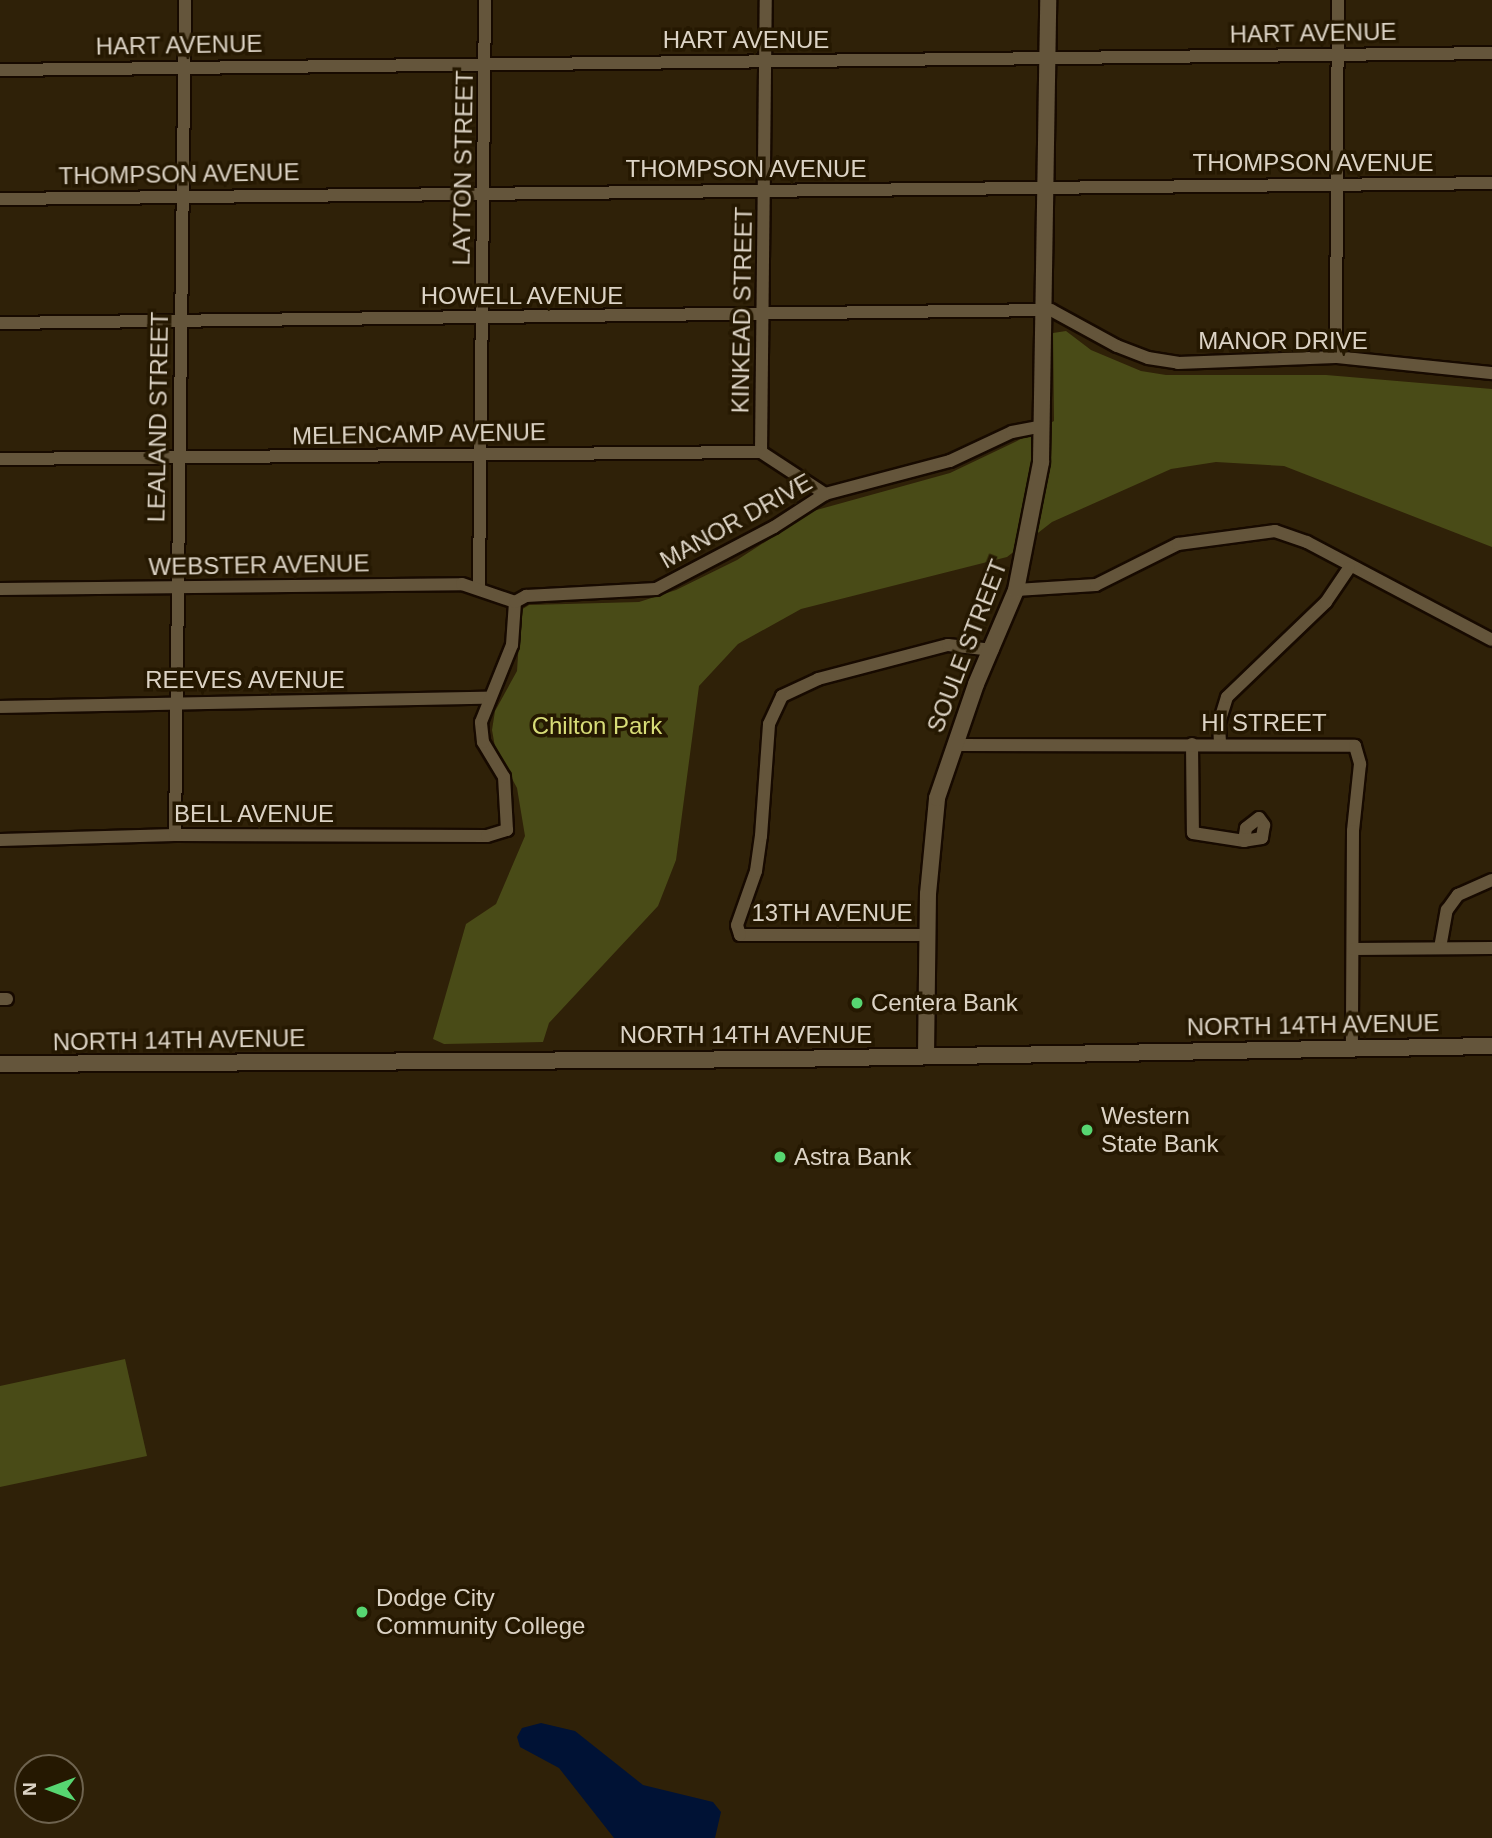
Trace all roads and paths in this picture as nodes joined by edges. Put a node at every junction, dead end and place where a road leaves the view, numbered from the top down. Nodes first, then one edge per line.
1 (185, 0) edge
2 (485, 0) edge
3 (766, 0) edge
4 (1048, 0) edge
5 (1338, 0) edge
6 (1492, 52) edge
7 (1338, 54) junction
8 (1047, 58) junction
9 (765, 61) junction
10 (485, 63) junction
11 (184, 65) junction
12 (0, 70) edge
13 (1492, 183) edge
14 (1337, 184) junction
15 (1045, 187) junction
16 (484, 191) junction
17 (764, 191) junction
18 (182, 194) junction
19 (0, 199) edge
20 (1044, 310) junction
21 (763, 315) junction
22 (482, 317) junction
23 (181, 320) junction
24 (0, 323) edge
25 (1336, 357) junction
26 (1492, 373) edge
27 (1042, 426) junction
28 (761, 452) junction
29 (481, 453) junction
30 (0, 459) edge
31 (177, 459) junction
32 (825, 494) junction
33 (1349, 568) junction
34 (176, 587) junction
35 (479, 588) junction
36 (0, 589) edge
37 (1016, 590) junction
38 (516, 602) junction
39 (1492, 640) edge
40 (993, 650) junction
41 (490, 698) junction
42 (176, 701) junction
43 (0, 707) edge
44 (1220, 743) junction
45 (1192, 744) junction
46 (954, 745) junction
47 (175, 835) junction
48 (0, 840) edge
49 (1244, 841) dead end
50 (1492, 880) edge
51 (927, 935) junction
52 (1440, 948) junction
53 (1492, 948) edge
54 (1353, 949) junction
55 (1492, 1046) edge
56 (1352, 1048) junction
57 (926, 1056) junction
58 (0, 1064) edge

1 - 11 street, LEALAND STREET
2 - 10 street, LAYTON STREET
3 - 9 street, KINKEAD STREET
4 - 8 main road, SOULE STREET
5 - 7 street
6 - 7 street, HART AVENUE
7 - 8 street, HART AVENUE
7 - 14 street
8 - 9 street, HART AVENUE
8 - 15 main road, SOULE STREET
9 - 10 street, HART AVENUE
9 - 17 street, KINKEAD STREET
10 - 11 street, HART AVENUE
10 - 16 street, LAYTON STREET
11 - 12 street, HART AVENUE
11 - 18 street, LEALAND STREET
13 - 14 street, THOMPSON AVENUE
14 - 15 street, THOMPSON AVENUE
14 - 25 street
15 - 17 street, THOMPSON AVENUE
15 - 20 main road, SOULE STREET
16 - 17 street, THOMPSON AVENUE
16 - 18 street, THOMPSON AVENUE
16 - 22 street, LAYTON STREET
17 - 21 street, KINKEAD STREET
18 - 19 street, THOMPSON AVENUE
18 - 23 street, LEALAND STREET
20 - 21 street, HOWELL AVENUE
20 - 25 street, MANOR DRIVE
20 - 27 main road, SOULE STREET
21 - 22 street, HOWELL AVENUE
21 - 28 street, KINKEAD STREET
22 - 23 street, HOWELL AVENUE
22 - 29 street, LAYTON STREET
23 - 24 street, HOWELL AVENUE
23 - 31 street, LEALAND STREET
25 - 26 street, MANOR DRIVE
27 - 32 street, MANOR DRIVE
27 - 37 main road, SOULE STREET
28 - 29 street, MELENCAMP AVENUE
28 - 32 street
29 - 31 street, MELENCAMP AVENUE
29 - 35 street, LAYTON STREET
30 - 31 street, MELENCAMP AVENUE
31 - 34 street, LEALAND STREET
32 - 38 street, MANOR DRIVE
33 - 37 street
33 - 39 street
33 - 44 street
34 - 35 street, WEBSTER AVENUE
34 - 36 street, WEBSTER AVENUE
34 - 42 street, LEALAND STREET
35 - 38 street, WEBSTER AVENUE
37 - 40 main road, SOULE STREET
38 - 41 street
40 - 46 main road, SOULE STREET
40 - 51 street, 13TH AVENUE
41 - 42 street, REEVES AVENUE
41 - 47 street, BELL AVENUE
42 - 43 street, REEVES AVENUE
42 - 47 street, LEALAND STREET
44 - 45 street, HI STREET
44 - 54 street, HI STREET
45 - 46 street, HI STREET
45 - 49 street
46 - 51 main road, SOULE STREET
47 - 48 street, BELL AVENUE
50 - 52 street
51 - 57 main road, SOULE STREET
52 - 53 street
52 - 54 street
54 - 56 street, HI STREET
55 - 56 main road, NORTH 14TH AVENUE
56 - 57 main road, NORTH 14TH AVENUE
57 - 58 main road, NORTH 14TH AVENUE

